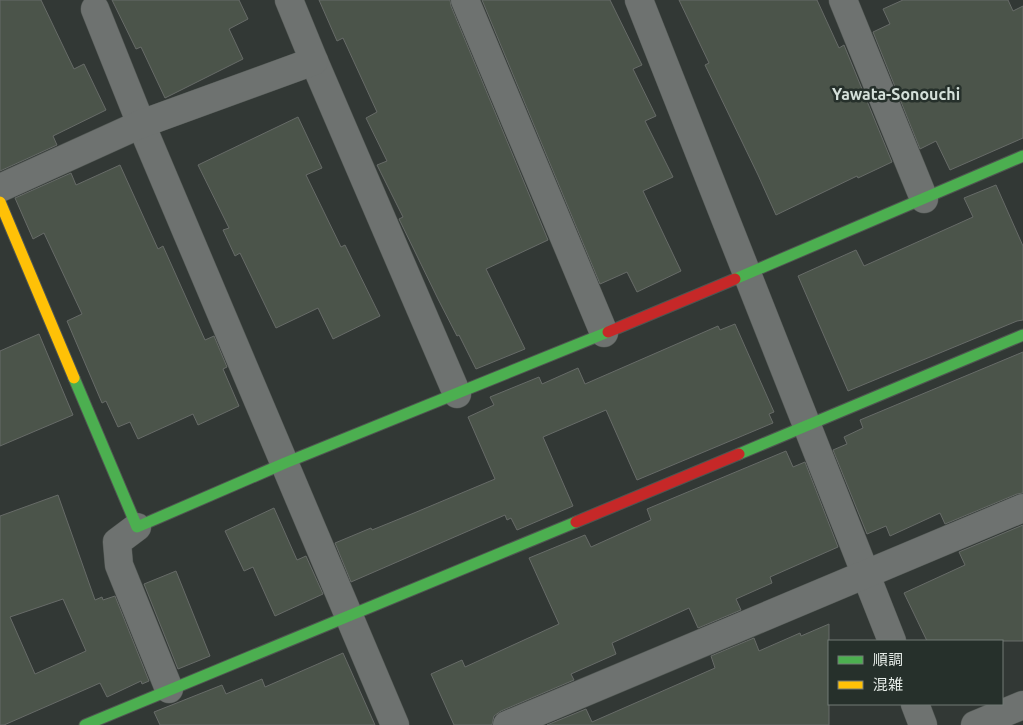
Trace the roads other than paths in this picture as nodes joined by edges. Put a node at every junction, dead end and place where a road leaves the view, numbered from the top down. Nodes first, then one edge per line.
1 (288, 0) edge
2 (465, 0) edge
3 (639, 0) edge
4 (843, 0) edge
5 (94, 9) dead end
6 (314, 61) junction
7 (141, 124) junction
8 (1023, 156) edge
9 (0, 188) edge
10 (924, 199) junction
11 (0, 202) edge
12 (746, 274) junction
13 (604, 333) junction
14 (1023, 335) edge
15 (457, 394) junction
16 (806, 425) junction
17 (285, 463) junction
18 (1023, 508) edge
19 (137, 527) junction
20 (866, 574) junction
21 (349, 617) junction
22 (892, 640) edge
23 (169, 689) junction
24 (915, 705) edge
25 (1023, 705) edge
26 (85, 725) edge
27 (395, 725) edge
28 (507, 725) edge
29 (923, 725) edge
30 (975, 725) edge

1 - 6 street
2 - 13 street
3 - 12 street
4 - 10 street
5 - 7 street
6 - 7 street
6 - 15 street
7 - 9 street
7 - 17 street
8 - 10 street
10 - 12 street
11 - 19 street
12 - 13 street
12 - 16 street
13 - 15 street
14 - 16 street
15 - 17 street
16 - 20 street
16 - 21 street
17 - 19 street
17 - 21 street
18 - 20 street
19 - 23 street
20 - 22 street
20 - 28 street
21 - 23 street
21 - 27 street
23 - 26 street
24 - 29 street
25 - 30 street

